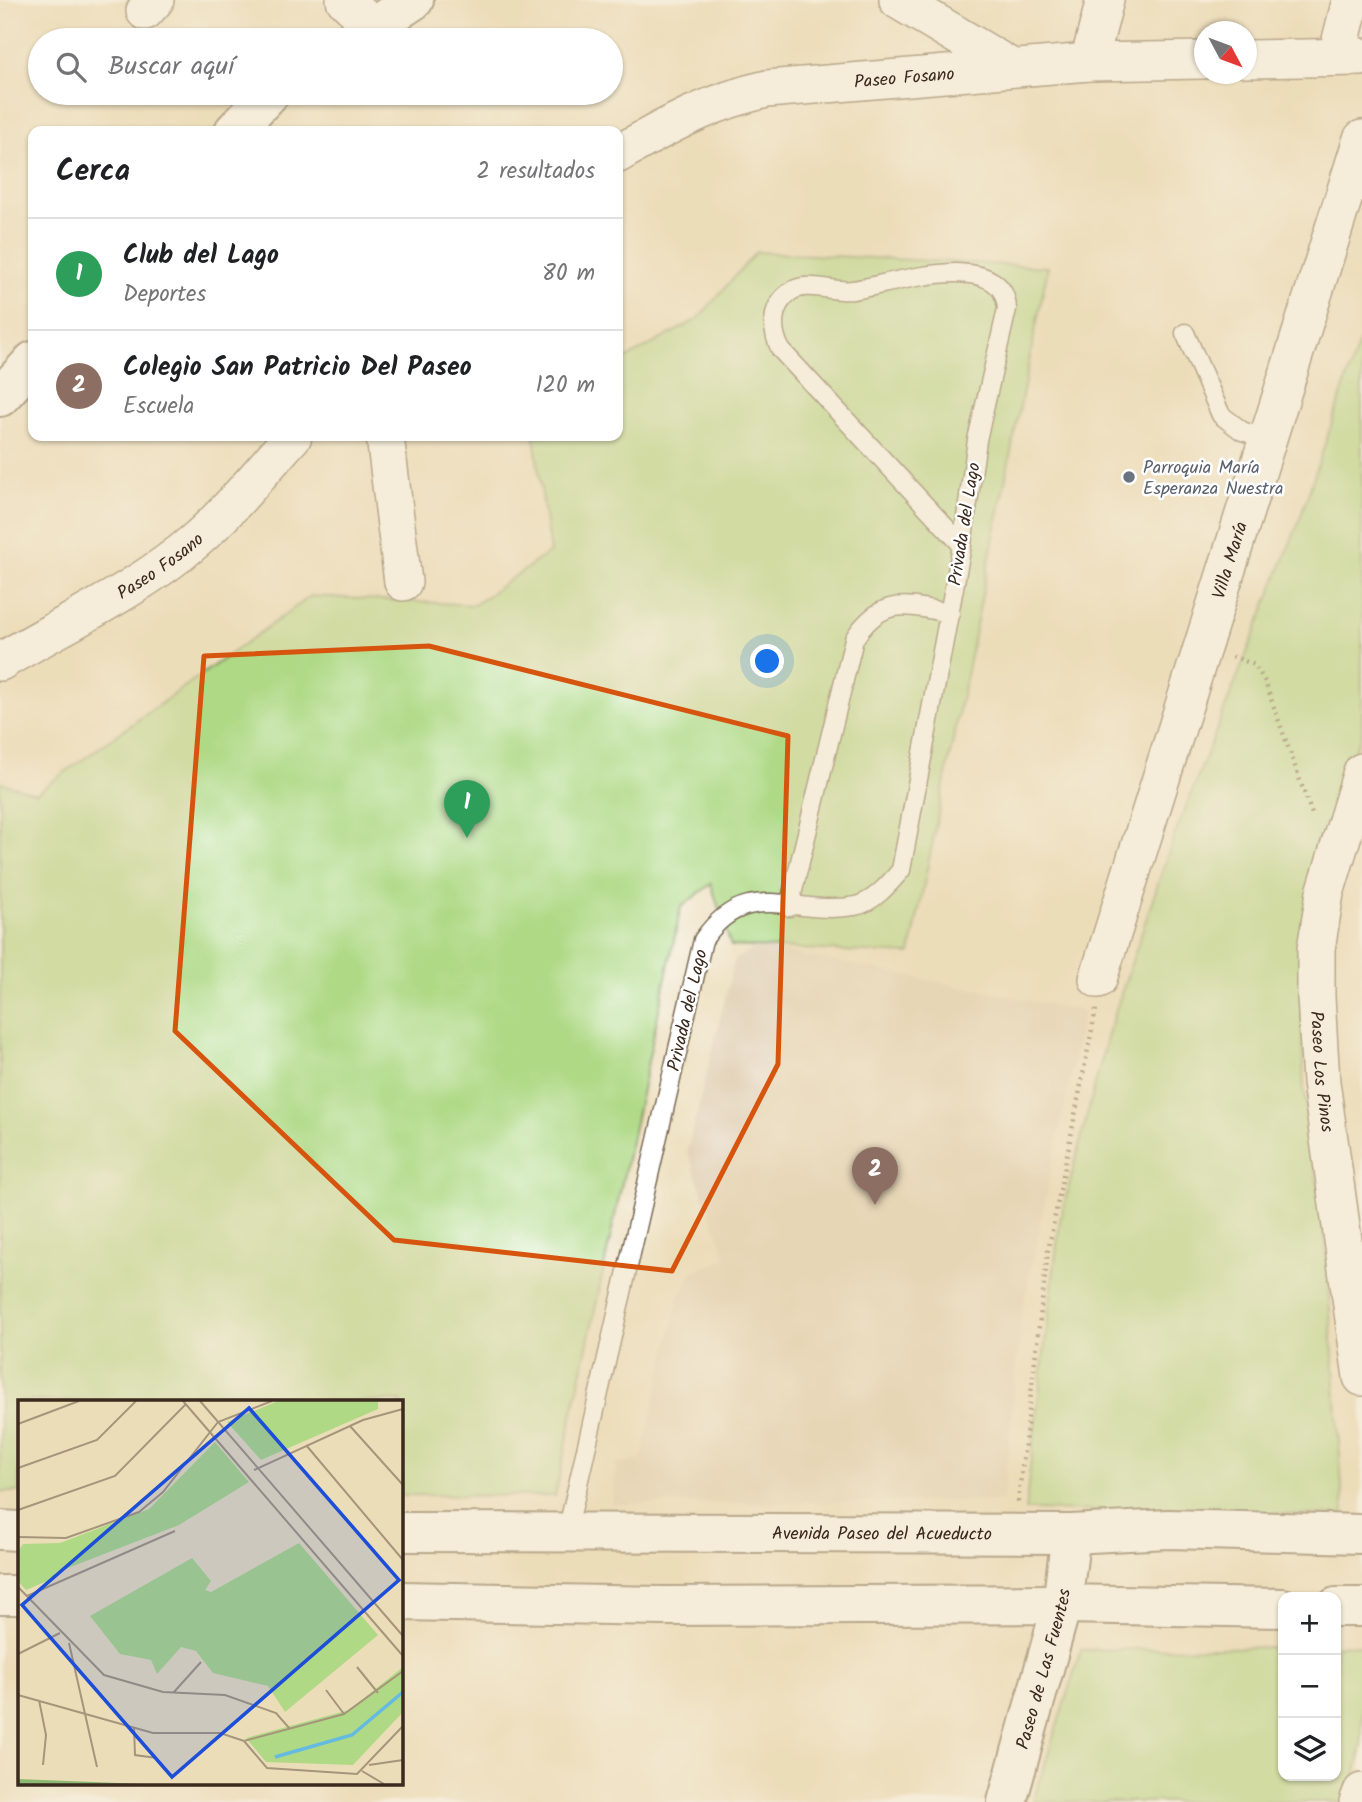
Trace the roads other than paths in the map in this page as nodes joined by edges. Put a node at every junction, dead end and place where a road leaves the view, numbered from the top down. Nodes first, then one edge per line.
1 (345, 0) edge
2 (414, 0) edge
3 (898, 0) edge
4 (1105, 0) edge
5 (1351, 0) edge
6 (360, 28) edge
7 (372, 28) edge
8 (1349, 57) edge
9 (1257, 59) edge
10 (1194, 60) edge
11 (1089, 62) junction
12 (1012, 68) junction
13 (259, 105) edge
14 (239, 126) edge
15 (1362, 139) edge
16 (623, 151) edge
17 (1185, 333) dead end
18 (28, 366) edge
19 (0, 397) edge
20 (1268, 439) junction
21 (288, 441) edge
22 (386, 441) edge
23 (962, 545) junction
24 (404, 582) dead end
25 (950, 613) junction
26 (0, 662) edge
27 (1362, 772) edge
28 (789, 907) junction
29 (1098, 979) road end
30 (1362, 1377) edge
31 (0, 1530) edge
32 (18, 1531) edge
33 (402, 1532) edge
34 (567, 1532) junction
35 (1071, 1534) junction
36 (1362, 1534) edge
37 (0, 1595) edge
38 (18, 1595) edge
39 (402, 1601) edge
40 (1062, 1604) junction
41 (1341, 1607) edge
42 (1362, 1607) edge
43 (1278, 1608) edge
44 (1362, 1792) edge
45 (1007, 1802) edge
46 (1358, 1802) edge

1 - 6 street
2 - 7 street
3 - 12 street
4 - 11 street
5 - 8 street
8 - 9 street
10 - 11 street, Paseo Fosano
11 - 12 street, Paseo Fosano
12 - 16 street, Paseo Fosano
13 - 14 street
15 - 20 street, Villa María
17 - 20 lane
18 - 19 street
20 - 29 street, Villa María
21 - 26 street, Paseo Fosano
22 - 24 street
23 - 23 lane, Privada del Lago
23 - 25 lane, Privada del Lago
25 - 28 lane
25 - 28 lane, Privada del Lago
27 - 30 street, Paseo Los Pinos
28 - 34 lane, Privada del Lago
31 - 32 street
33 - 34 street, Avenida Paseo del Acueducto
34 - 35 street, Avenida Paseo del Acueducto
35 - 36 street, Avenida Paseo del Acueducto
35 - 40 street, Paseo de Las Fuentes
37 - 38 street
39 - 40 street
40 - 43 street
40 - 45 street, Paseo de Las Fuentes
41 - 42 street
44 - 46 street

